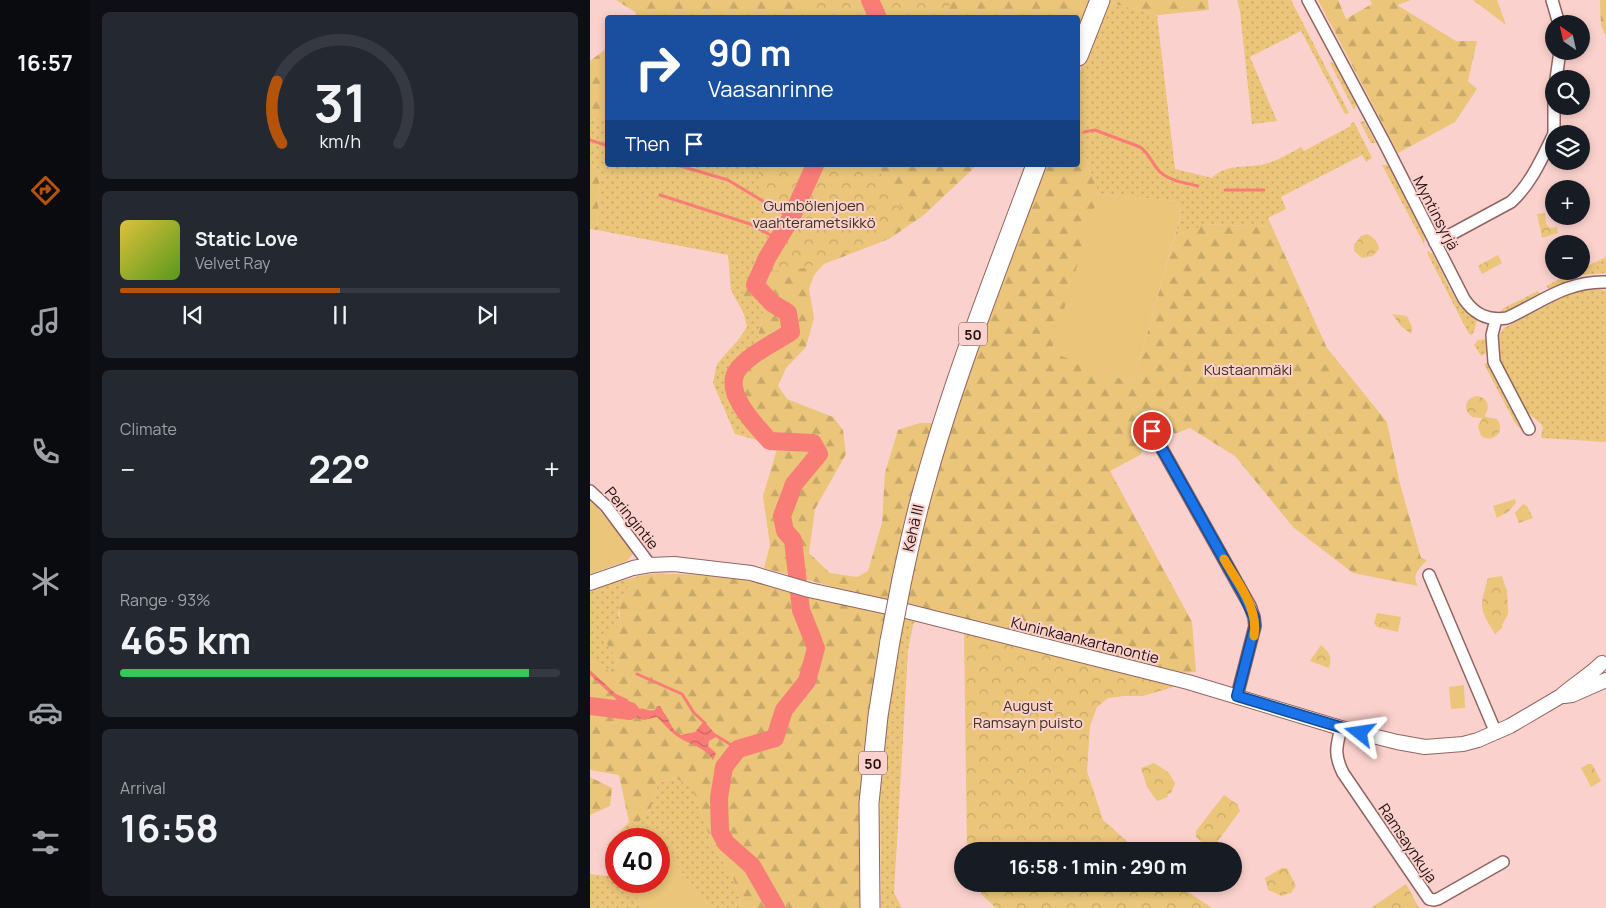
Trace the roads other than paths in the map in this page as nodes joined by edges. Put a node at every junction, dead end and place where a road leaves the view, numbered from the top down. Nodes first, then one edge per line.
1 (1100, 0) edge
2 (1308, 0) edge
3 (1552, 0) edge
4 (1556, 15) edge
5 (1080, 51) edge
6 (1545, 153) edge
7 (1035, 167) edge
8 (1435, 243) junction
9 (1606, 282) edge
10 (1496, 320) junction
11 (1529, 429) dead end
12 (1152, 431) dead end
13 (590, 490) edge
14 (650, 565) junction
15 (1429, 575) dead end
16 (590, 582) edge
17 (1605, 663) edge
18 (1606, 680) edge
19 (1237, 696) junction
20 (1561, 696) junction
21 (1341, 728) junction
22 (1496, 733) junction
23 (1503, 862) dead end
24 (870, 908) edge

1 - 5 highway
2 - 8 street, Myntinsyrjä
3 - 4 street
6 - 8 street
7 - 24 highway, Kehä III / 50, bridge
8 - 10 street, Myntinsyrjä
9 - 10 street
10 - 11 street
12 - 19 street
13 - 14 street, Peringintie
14 - 16 street, Kuninkaankartanontie
14 - 19 street, Kuninkaankartanontie
15 - 22 street
17 - 20 street, Kuninkaankartanontie
18 - 20 street, Kuninkaankartanontie
19 - 21 street, Kuninkaankartanontie
20 - 22 street, Kuninkaankartanontie
21 - 22 street, Kuninkaankartanontie
21 - 23 street, Ramsaynkuja

